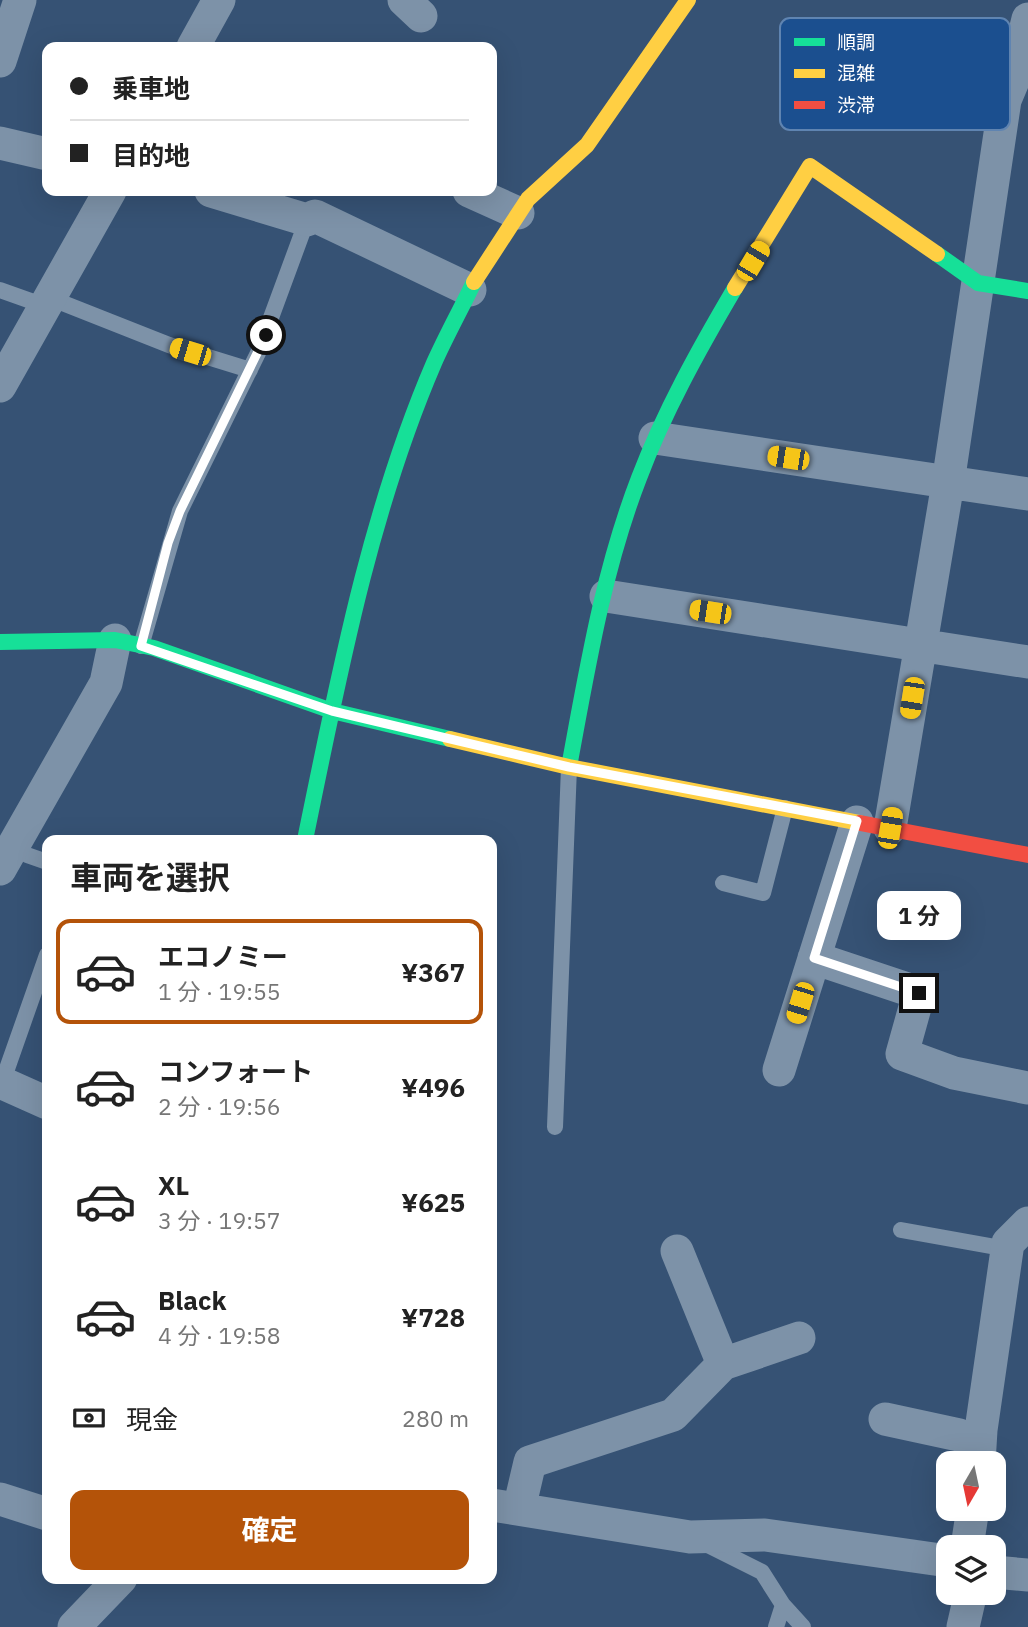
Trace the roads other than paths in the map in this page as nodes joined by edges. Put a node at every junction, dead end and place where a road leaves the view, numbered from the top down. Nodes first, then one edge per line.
1 (20, 0) edge
2 (219, 0) edge
3 (688, 0) edge
4 (1028, 19) edge
5 (196, 42) edge
6 (0, 61) edge
7 (1021, 82) edge
8 (1001, 130) edge
9 (0, 143) edge
10 (42, 153) edge
11 (107, 196) edge
12 (228, 196) edge
13 (480, 196) edge
14 (518, 213) junction
15 (307, 220) junction
16 (978, 283) junction
17 (0, 290) edge
18 (470, 290) junction
19 (1028, 291) edge
20 (47, 302) junction
21 (250, 370) junction
22 (0, 386) edge
23 (655, 438) junction
24 (948, 483) junction
25 (1028, 494) edge
26 (606, 596) junction
27 (0, 642) edge
28 (128, 643) junction
29 (920, 646) junction
30 (1028, 662) edge
31 (332, 711) junction
32 (569, 767) junction
33 (785, 808) junction
34 (857, 821) junction
35 (890, 828) junction
36 (306, 835) edge
37 (1028, 855) edge
38 (7, 857) edge
39 (42, 860) edge
40 (723, 883) dead end
41 (814, 958) junction
42 (42, 969) edge
43 (779, 1070) dead end
44 (1, 1083) edge
45 (1028, 1088) edge
46 (42, 1101) edge
47 (555, 1127) dead end
48 (1028, 1223) edge
49 (901, 1230) dead end
50 (1007, 1248) junction
51 (677, 1251) dead end
52 (799, 1338) dead end
53 (723, 1364) junction
54 (886, 1419) dead end
55 (975, 1451) edge
56 (980, 1451) edge
57 (0, 1499) edge
58 (506, 1507) edge
59 (42, 1512) edge
60 (690, 1537) junction
61 (936, 1559) edge
62 (1006, 1573) edge
63 (1028, 1575) edge
64 (115, 1584) edge
65 (783, 1605) junction
66 (968, 1605) edge
67 (74, 1627) edge
68 (776, 1627) edge
69 (803, 1627) edge
70 (963, 1627) edge

1 - 6 street
2 - 5 street
3 - 14 street
4 - 7 street
8 - 16 street
9 - 10 street
11 - 20 street
12 - 15 street
13 - 14 street
14 - 18 street
15 - 18 street
15 - 21 lane
16 - 19 street
16 - 23 street
16 - 24 street
17 - 20 lane
18 - 31 street
20 - 21 lane
20 - 22 street
21 - 28 lane
23 - 24 street
23 - 26 street
24 - 25 street
24 - 29 street
26 - 29 street
26 - 32 street
27 - 28 street
28 - 31 street
28 - 38 street
29 - 30 street
29 - 35 street
31 - 32 street
31 - 36 street
32 - 33 street
32 - 47 lane
33 - 34 street
33 - 40 lane
34 - 35 street
34 - 41 street
35 - 37 street
38 - 39 lane
41 - 43 street
41 - 45 street
42 - 44 lane
44 - 46 street
48 - 50 street
49 - 50 lane
50 - 56 street
51 - 53 street
52 - 53 street
53 - 58 street
54 - 55 street
57 - 59 street
58 - 60 street
60 - 61 street
60 - 65 lane
62 - 63 street
64 - 67 street
65 - 68 lane
65 - 69 lane
66 - 70 street

